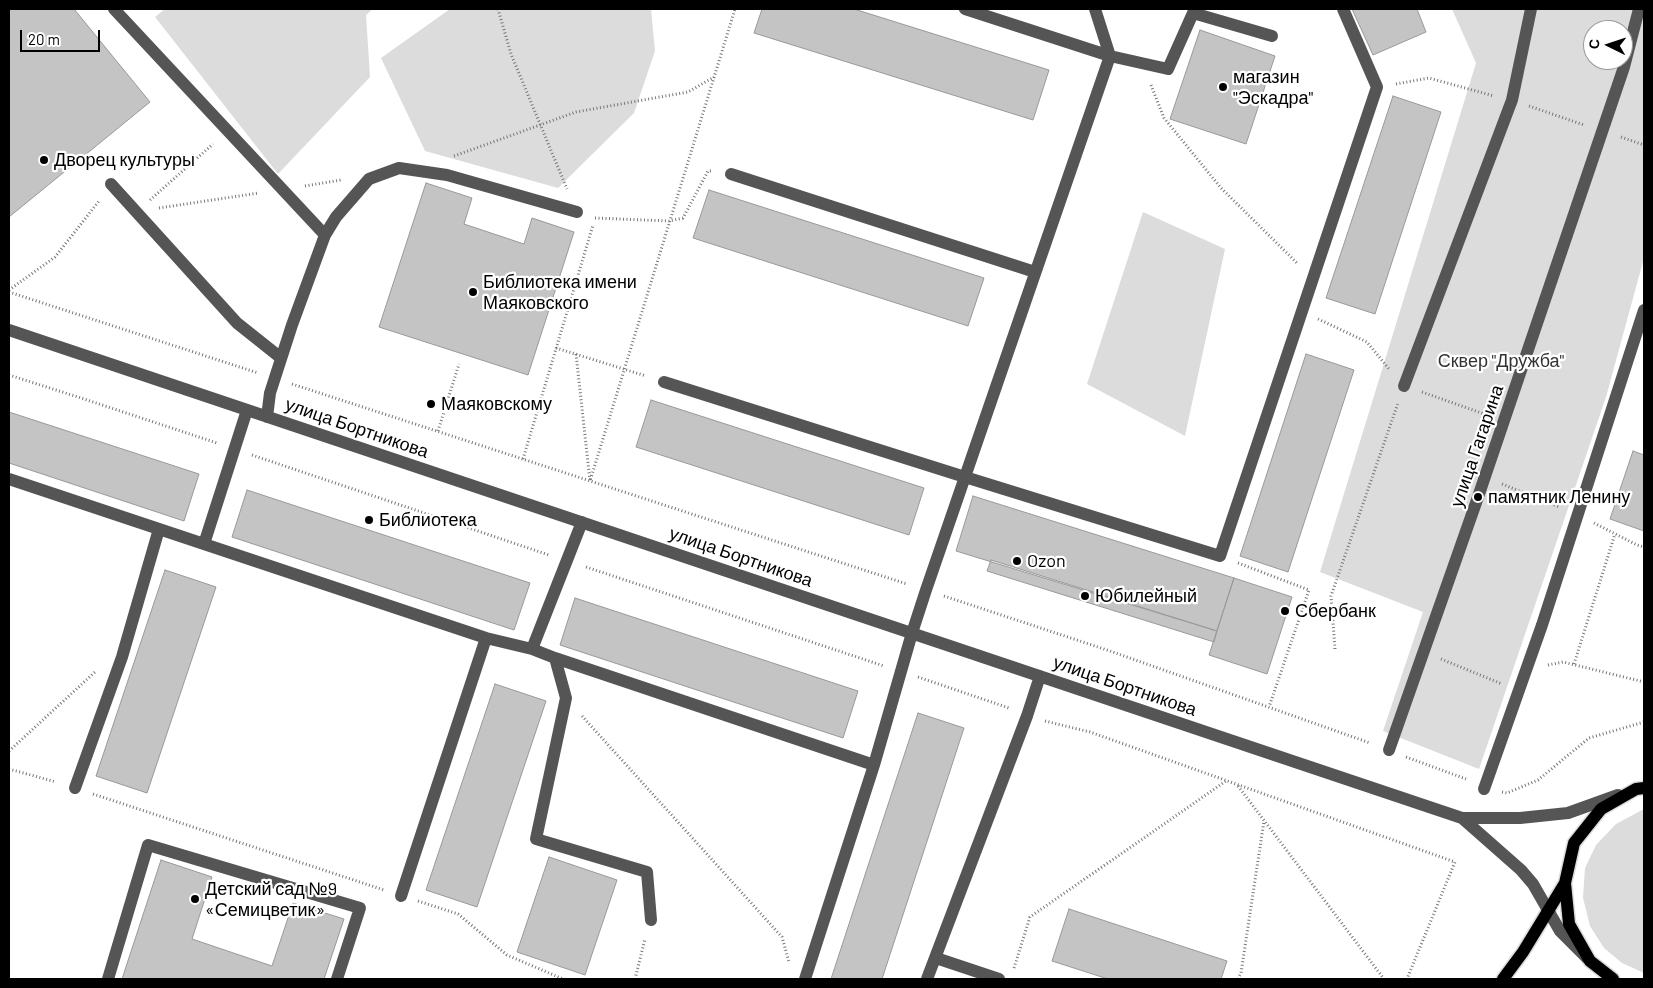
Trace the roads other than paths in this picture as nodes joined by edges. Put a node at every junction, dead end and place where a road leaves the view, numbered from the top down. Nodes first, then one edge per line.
1 (114, 9) edge
2 (965, 9) edge
3 (1095, 9) edge
4 (1343, 9) edge
5 (1531, 9) edge
6 (1639, 9) edge
7 (1272, 36) dead end
8 (1110, 56) junction
9 (731, 174) road end
10 (112, 184) road end
11 (577, 212) road end
12 (325, 235) junction
13 (1035, 272) junction
14 (1644, 310) edge
15 (9, 330) edge
16 (281, 358) junction
17 (664, 382) road end
18 (1404, 386) road end
19 (247, 410) junction
20 (267, 417) junction
21 (9, 478) edge
22 (965, 478) junction
23 (582, 522) junction
24 (159, 529) junction
25 (204, 544) junction
26 (912, 633) junction
27 (486, 638) junction
28 (532, 650) junction
29 (555, 658) junction
30 (1040, 676) junction
31 (1389, 750) road end
32 (874, 765) junction
33 (75, 788) road end
34 (1640, 788) edge
35 (1484, 789) road end
36 (1462, 818) junction
37 (1565, 883) junction
38 (402, 896) road end
39 (1548, 911) junction
40 (651, 920) road end
41 (936, 958) junction
42 (1590, 961) junction
43 (108, 979) edge
44 (337, 979) edge
45 (805, 979) edge
46 (927, 979) edge
47 (999, 979) edge
48 (1503, 979) edge
49 (1613, 979) edge

1 - 12 street
2 - 8 street
3 - 8 street
4 - 22 street
5 - 18 street
6 - 31 street, улица Гагарина
7 - 8 street
8 - 13 street
9 - 13 street
10 - 16 street
11 - 12 street
12 - 16 street
13 - 22 street
14 - 35 street
15 - 19 street, улица Бортникова
16 - 20 street
17 - 22 street
19 - 20 street, улица Бортникова
19 - 25 street
20 - 23 street, улица Бортникова
21 - 24 street
22 - 26 street
23 - 26 street, улица Бортникова
23 - 28 street
24 - 25 street
24 - 33 street
25 - 27 street
26 - 30 street, улица Бортникова
26 - 32 street
27 - 28 street
27 - 38 street
28 - 29 street
29 - 32 street
29 - 40 street
30 - 36 street, улица Бортникова
30 - 41 street
32 - 45 street
34 - 36 street, улица Бортникова
34 - 37 main road
36 - 39 street, улица Бортникова
37 - 39 main road
37 - 42 main road
39 - 42 street, улица Бортникова
39 - 48 main road
41 - 46 street
41 - 47 street
42 - 49 main road
43 - 44 street

